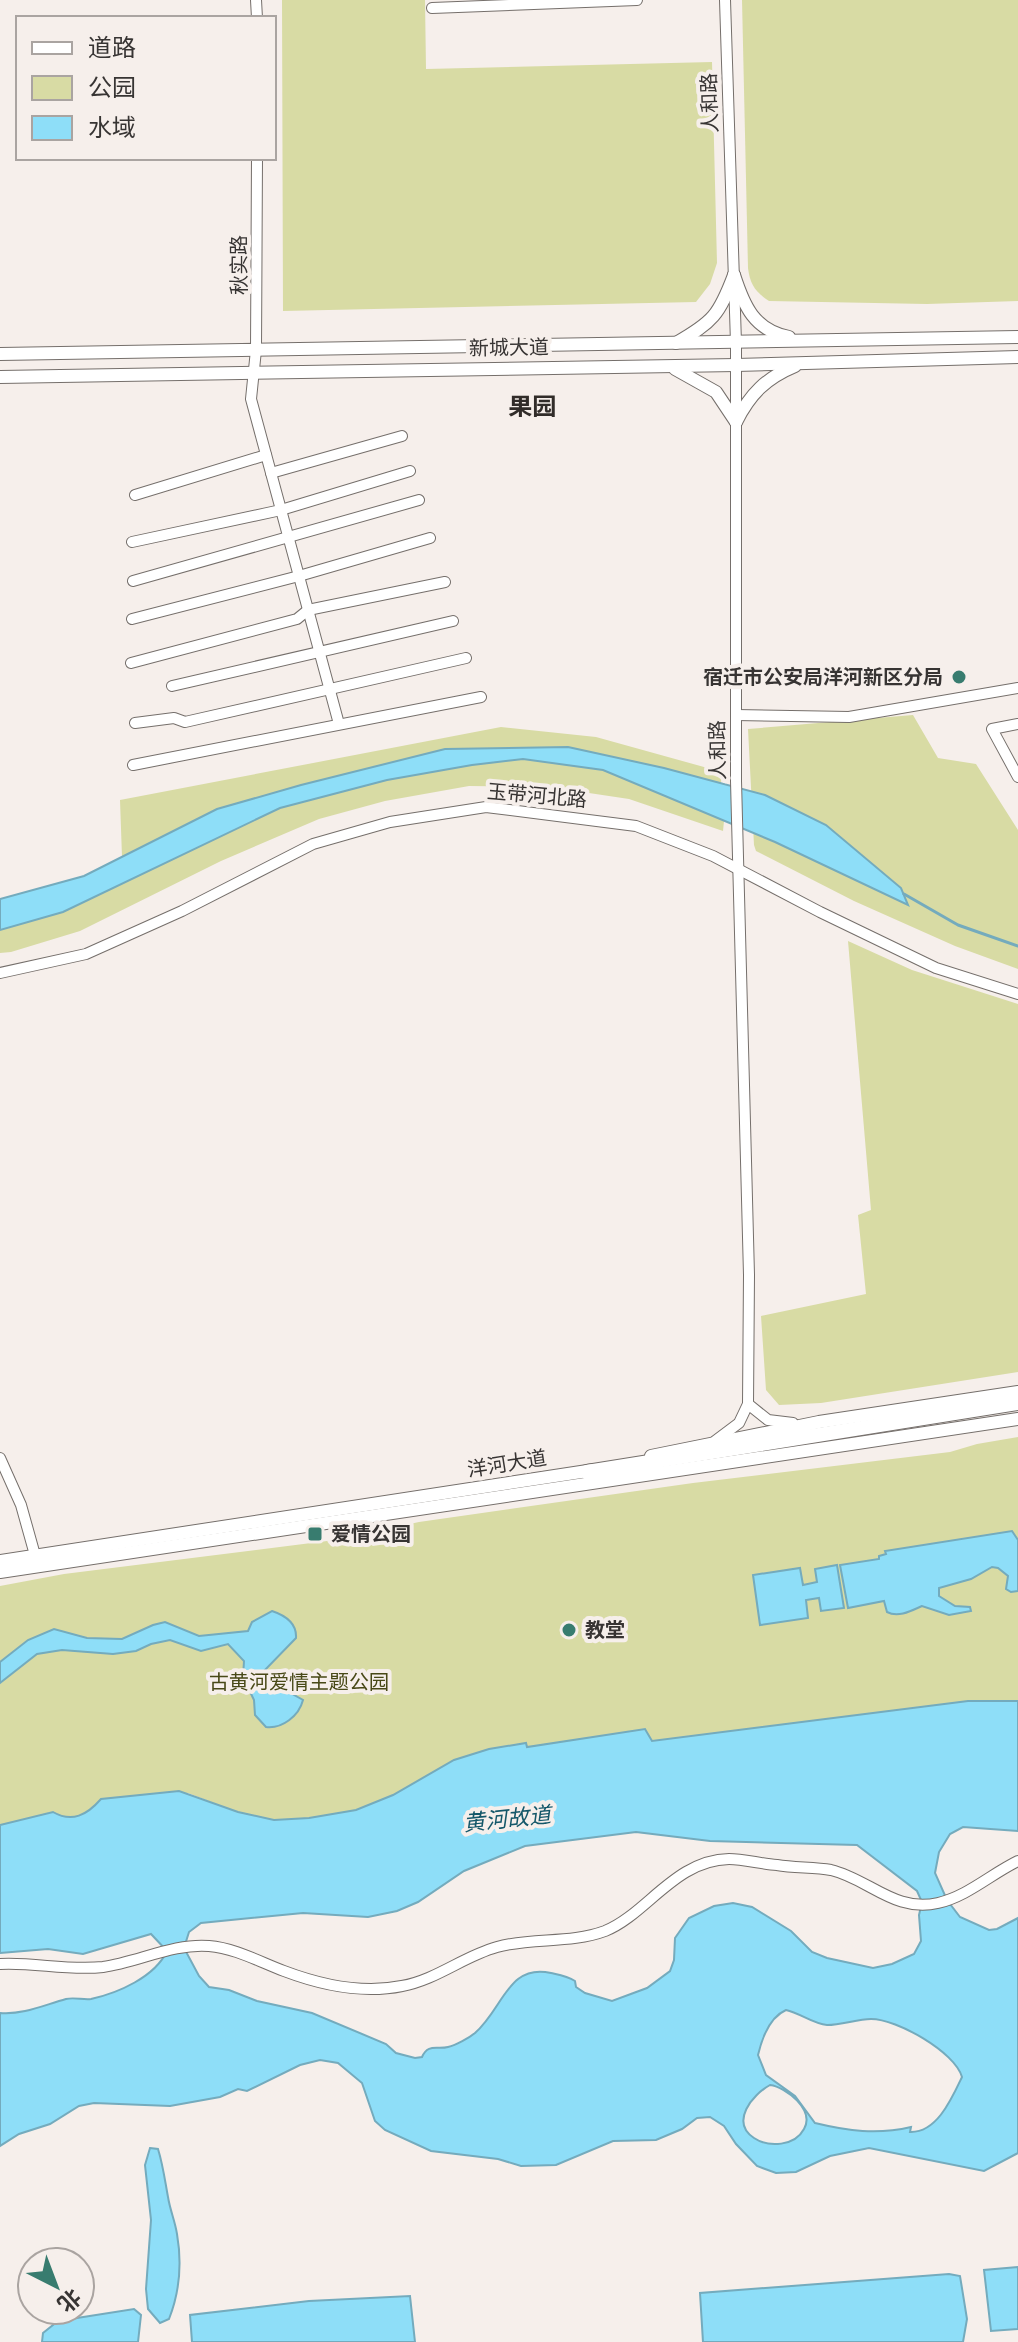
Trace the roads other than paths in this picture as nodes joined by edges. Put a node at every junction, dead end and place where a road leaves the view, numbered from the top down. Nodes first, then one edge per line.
1 (637, 0) edge
2 (725, 0) edge
3 (554, 2) edge
4 (432, 8) dead end
5 (257, 160) edge
6 (734, 275) junction
7 (1018, 337) edge
8 (808, 341) junction
9 (825, 341) junction
10 (675, 343) junction
11 (736, 343) junction
12 (657, 344) junction
13 (256, 350) junction
14 (4, 353) edge
15 (1018, 357) edge
16 (801, 363) junction
17 (826, 363) junction
18 (736, 365) junction
19 (662, 366) junction
20 (255, 373) junction
21 (0, 377) edge
22 (736, 422) junction
23 (402, 436) dead end
24 (266, 455) junction
25 (410, 471) dead end
26 (271, 473) junction
27 (135, 495) dead end
28 (419, 500) dead end
29 (281, 510) junction
30 (288, 538) junction
31 (430, 538) dead end
32 (132, 542) dead end
33 (299, 576) junction
34 (133, 581) dead end
35 (445, 582) dead end
36 (308, 610) junction
37 (132, 619) dead end
38 (453, 621) dead end
39 (319, 652) junction
40 (466, 658) dead end
41 (131, 663) dead end
42 (172, 686) dead end
43 (1018, 688) edge
44 (330, 691) junction
45 (481, 697) dead end
46 (736, 715) junction
47 (135, 723) dead end
48 (339, 724) junction
49 (1018, 724) edge
50 (1014, 761) edge
51 (133, 765) dead end
52 (1018, 777) edge
53 (739, 869) junction
54 (0, 973) edge
55 (1018, 994) edge
56 (1018, 1392) edge
57 (1018, 1403) edge
58 (748, 1404) junction
59 (1018, 1419) edge
60 (811, 1424) junction
61 (712, 1447) junction
62 (0, 1458) edge
63 (587, 1472) joint
64 (35, 1555) junction
65 (0, 1561) edge
66 (0, 1572) edge
67 (1018, 1861) edge
68 (0, 1964) edge

1 - 3 street
2 - 6 street, 人和路
3 - 4 street
5 - 13 street, 秋实路
6 - 8 main road
6 - 10 main road
6 - 11 street, 人和路
7 - 9 main road, 新城大道
8 - 9 main road, 新城大道
8 - 11 main road, 新城大道
9 - 17 main road
10 - 11 main road, 新城大道
10 - 12 main road, 新城大道
11 - 18 street, 人和路
12 - 13 main road, 新城大道
12 - 19 main road
13 - 14 main road, 新城大道
13 - 20 street, 秋实路
15 - 17 main road, 新城大道
16 - 17 main road, 新城大道
16 - 18 main road, 新城大道
16 - 22 main road
18 - 19 main road, 新城大道
18 - 22 street, 人和路
19 - 20 main road, 新城大道
19 - 22 main road
20 - 21 main road, 新城大道
20 - 24 street, 秋实路
22 - 46 street, 人和路
23 - 26 street
24 - 26 street, 秋实路
24 - 27 street
25 - 29 street
26 - 29 street, 秋实路
28 - 30 street
29 - 30 street, 秋实路
29 - 32 street
30 - 33 street, 秋实路
30 - 34 street
31 - 33 street
33 - 36 street, 秋实路
33 - 37 street
35 - 36 street
36 - 39 street, 秋实路
36 - 41 street
38 - 39 street
39 - 42 street
39 - 44 street, 秋实路
40 - 44 street
43 - 46 street
44 - 47 street
44 - 48 street, 秋实路
45 - 48 street
46 - 53 street, 人和路
48 - 51 street
49 - 50 street
50 - 52 street
53 - 54 street, 玉带河北路
53 - 55 street, 玉带河北路
53 - 58 street, 人和路
56 - 60 main road
57 - 61 highway
58 - 60 street
58 - 61 street
59 - 66 main road, 洋河大道
60 - 61 main road
61 - 63 highway
62 - 64 street
63 - 64 main road, 洋河大道
64 - 65 main road, 洋河大道
67 - 68 street

